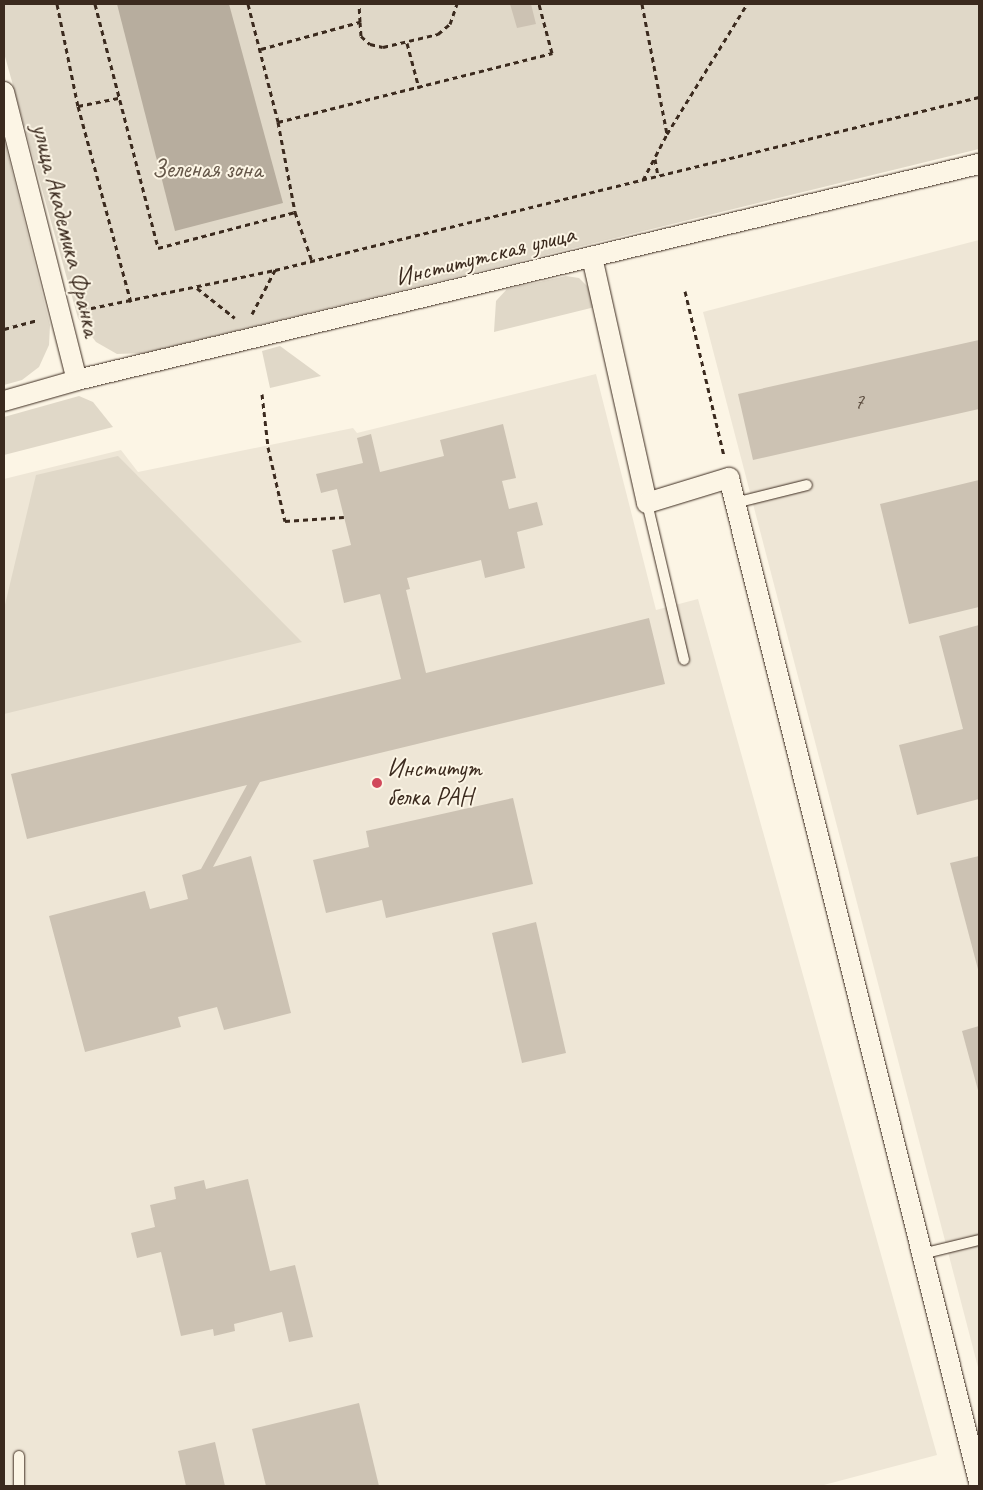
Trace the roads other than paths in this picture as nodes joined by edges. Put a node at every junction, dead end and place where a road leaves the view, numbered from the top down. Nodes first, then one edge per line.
1 (4, 92) edge
2 (979, 164) edge
3 (592, 257) junction
4 (77, 380) junction
5 (4, 401) edge
6 (806, 485) dead end
7 (647, 503) junction
8 (735, 503) junction
9 (684, 660) dead end
10 (979, 1240) edge
11 (922, 1254) junction
12 (20, 1456) dead end
13 (979, 1482) edge
14 (19, 1486) edge

1 - 4 street, улица Академика Франка
2 - 3 street, Институтская улица
3 - 4 street, Институтская улица
3 - 7 street
4 - 5 street, Институтская улица
6 - 8 lane
7 - 8 street
7 - 9 lane
8 - 11 street
10 - 11 lane
11 - 13 street
12 - 14 lane

